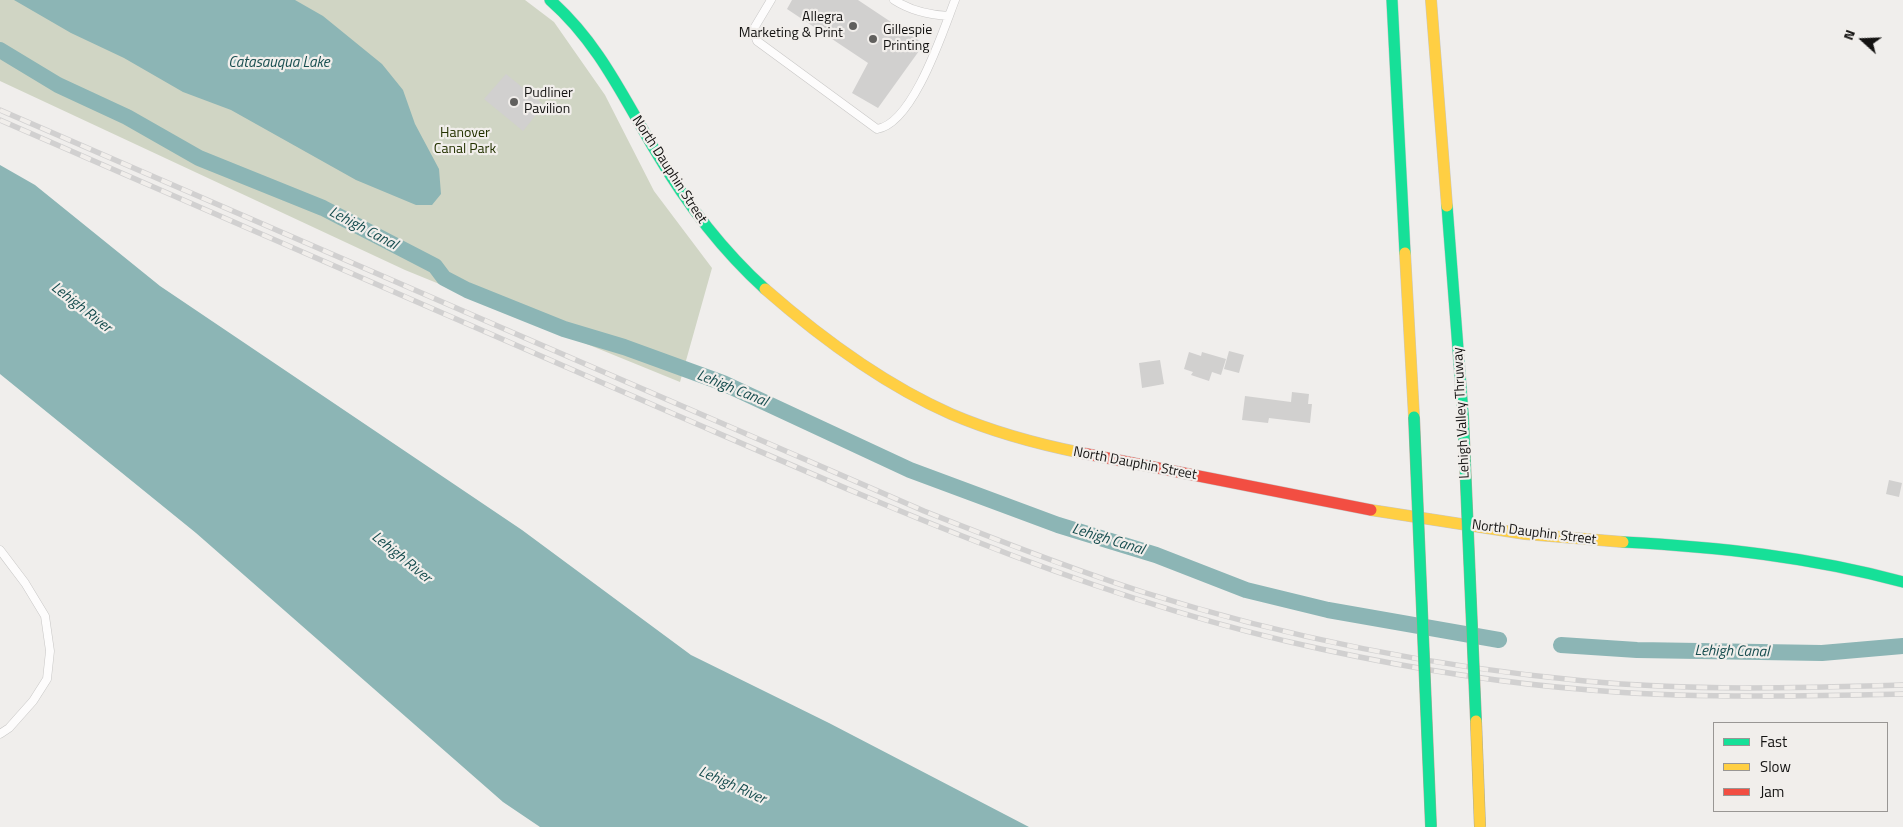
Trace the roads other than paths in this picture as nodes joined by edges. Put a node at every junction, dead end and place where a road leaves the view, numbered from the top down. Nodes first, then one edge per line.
1 (550, 0) edge
2 (771, 0) edge
3 (894, 0) edge
4 (955, 0) edge
5 (1392, 0) edge
6 (1431, 0) edge
7 (949, 16) junction
8 (0, 550) edge
9 (1903, 582) edge
10 (0, 734) edge
11 (1431, 827) edge
12 (1480, 827) edge

1 - 9 main road, North Dauphin Street
2 - 7 lane
3 - 7 lane
4 - 7 lane
5 - 11 main road, bridge
6 - 12 main road, Lehigh Valley Thruway, bridge
8 - 10 lane

